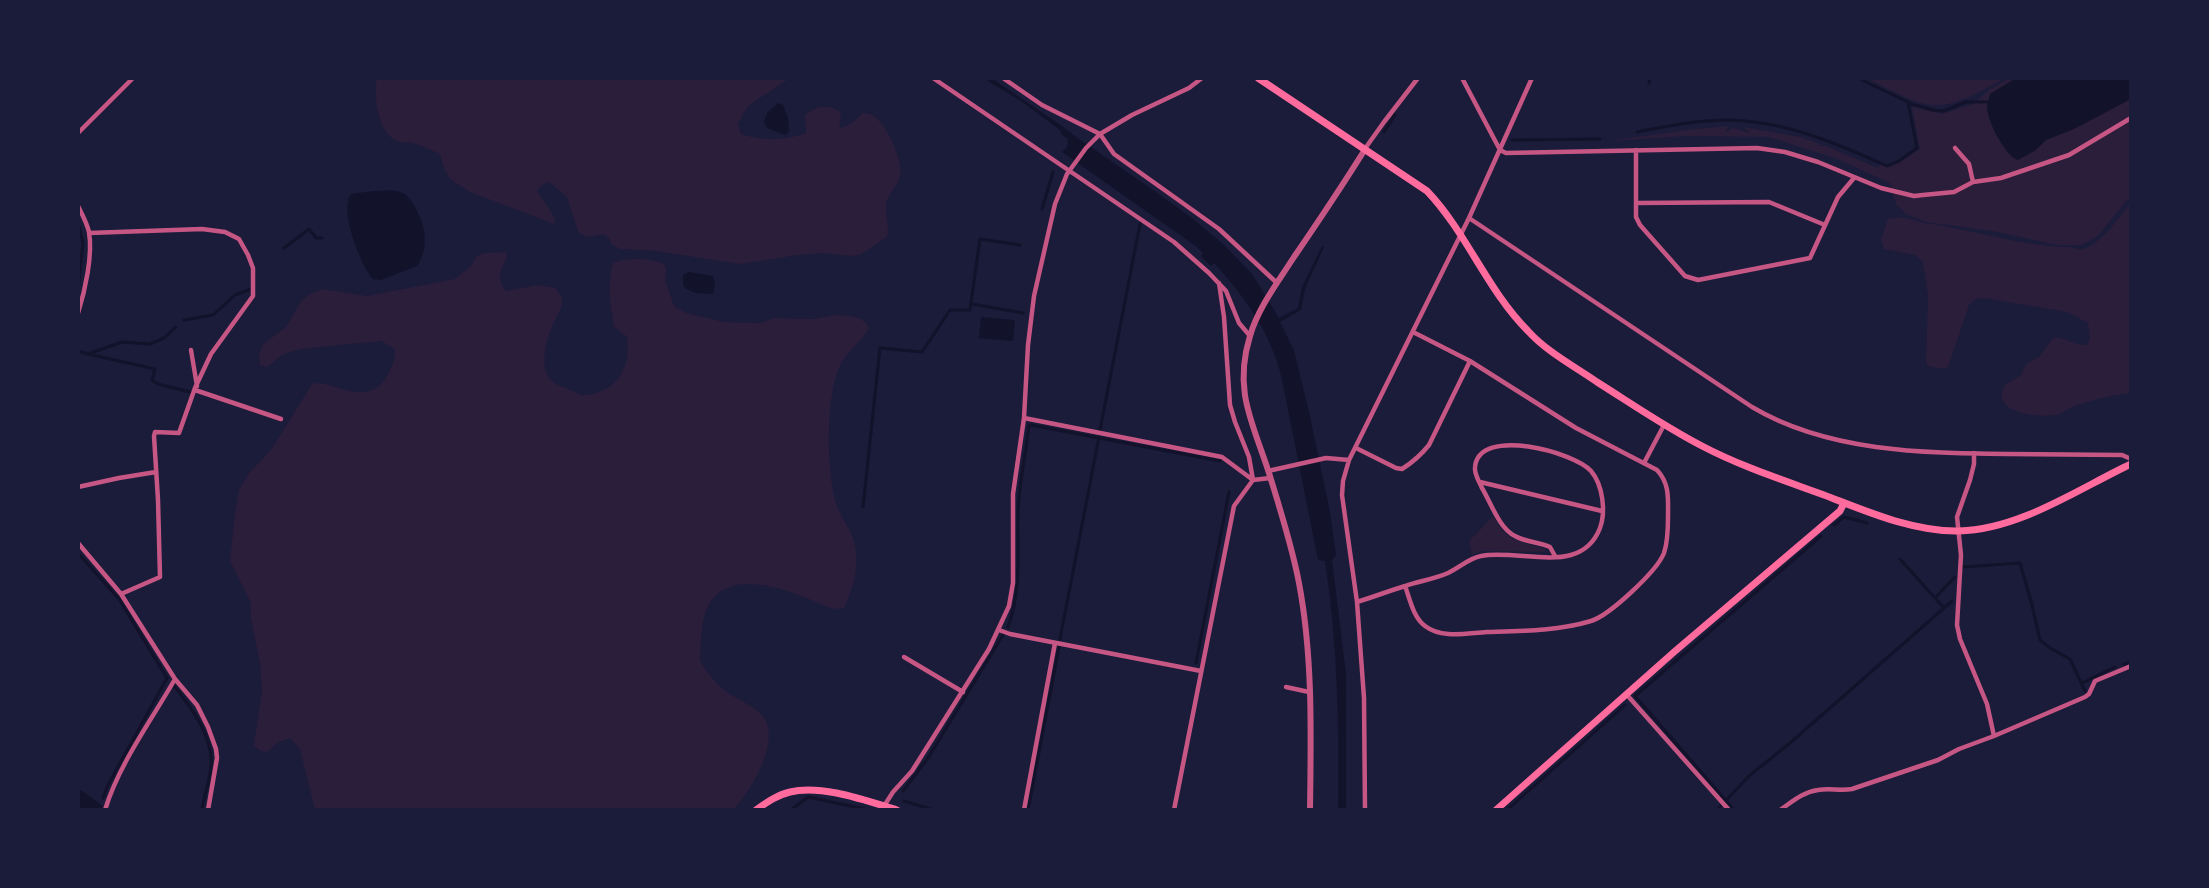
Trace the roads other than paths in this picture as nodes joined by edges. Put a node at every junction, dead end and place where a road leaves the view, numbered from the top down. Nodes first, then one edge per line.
1 (133, 78) edge
2 (933, 78) edge
3 (1003, 78) edge
4 (1202, 78) edge
5 (1258, 78) edge
6 (1418, 78) edge
7 (1462, 78) edge
8 (1532, 78) edge
9 (2131, 118) edge
10 (78, 133) edge
11 (1100, 134) junction
12 (1956, 147) dead end
13 (1500, 150) junction
14 (1636, 150) junction
15 (1364, 151) junction
16 (1069, 170) junction
17 (1854, 178) junction
18 (1973, 182) junction
19 (1636, 203) junction
20 (78, 206) edge
21 (1469, 218) junction
22 (1825, 225) junction
23 (1460, 232) junction
24 (89, 233) junction
25 (1219, 283) junction
26 (1277, 283) junction
27 (78, 313) edge
28 (1413, 332) junction
29 (1250, 336) junction
30 (191, 350) dead end
31 (1470, 361) junction
32 (196, 388) junction
33 (1024, 418) junction
34 (281, 419) dead end
35 (1664, 425) junction
36 (1356, 448) junction
37 (1974, 453) junction
38 (2131, 459) edge
39 (1349, 460) junction
40 (1644, 463) junction
41 (2131, 464) edge
42 (156, 472) junction
43 (1269, 474) junction
44 (1253, 480) junction
45 (1479, 482) junction
46 (78, 487) edge
47 (1844, 503) junction
48 (1602, 511) junction
49 (1958, 531) junction
50 (78, 543) edge
51 (1555, 556) junction
52 (1405, 586) junction
53 (121, 594) junction
54 (1357, 602) junction
55 (999, 630) junction
56 (1055, 643) junction
57 (904, 657) dead end
58 (2131, 666) edge
59 (1201, 671) junction
60 (175, 679) junction
61 (1287, 687) dead end
62 (963, 692) junction
63 (1309, 692) junction
64 (1627, 694) junction
65 (1995, 736) junction
66 (884, 806) junction
67 (105, 810) edge
68 (208, 810) edge
69 (756, 810) edge
70 (897, 810) edge
71 (1024, 810) edge
72 (1174, 810) edge
73 (1310, 810) edge
74 (1365, 810) edge
75 (1496, 810) edge
76 (1729, 810) edge
77 (1780, 810) edge

1 - 10 street
2 - 16 street
3 - 11 street
4 - 11 street
5 - 15 main road
6 - 15 street
7 - 13 street
8 - 13 street
9 - 18 street
11 - 16 street
11 - 26 street
12 - 18 street
13 - 14 street
13 - 21 street
14 - 17 street
14 - 19 street
15 - 23 main road
15 - 26 street
16 - 25 street
16 - 33 street
17 - 18 street
17 - 22 street
19 - 22 street
19 - 22 street
20 - 24 street
21 - 23 street
21 - 37 street
23 - 28 street
23 - 35 main road
24 - 27 street
24 - 32 street
25 - 29 street
25 - 44 street
26 - 29 street
28 - 31 street
28 - 36 street
29 - 43 street
30 - 32 street
31 - 36 street
31 - 40 street
32 - 34 street
32 - 42 street
33 - 44 street
33 - 55 street
35 - 40 street
35 - 47 main road
36 - 39 street
37 - 38 street
37 - 49 street
39 - 43 street
39 - 54 street
40 - 52 street
41 - 49 main road
42 - 46 street
42 - 53 street
43 - 44 street
43 - 63 street
44 - 59 street
45 - 48 street
45 - 48 street
45 - 51 street
47 - 49 main road
47 - 64 main road
48 - 51 street
49 - 65 street
50 - 53 street
51 - 52 street
52 - 54 street
53 - 60 street
54 - 74 street
55 - 56 street
55 - 62 street
56 - 59 street
56 - 71 street
57 - 62 street
58 - 65 street
59 - 72 street
60 - 67 street
60 - 68 street
61 - 63 street
62 - 66 street
63 - 73 street
64 - 75 main road
64 - 76 street
65 - 77 street
66 - 69 main road
66 - 70 main road

